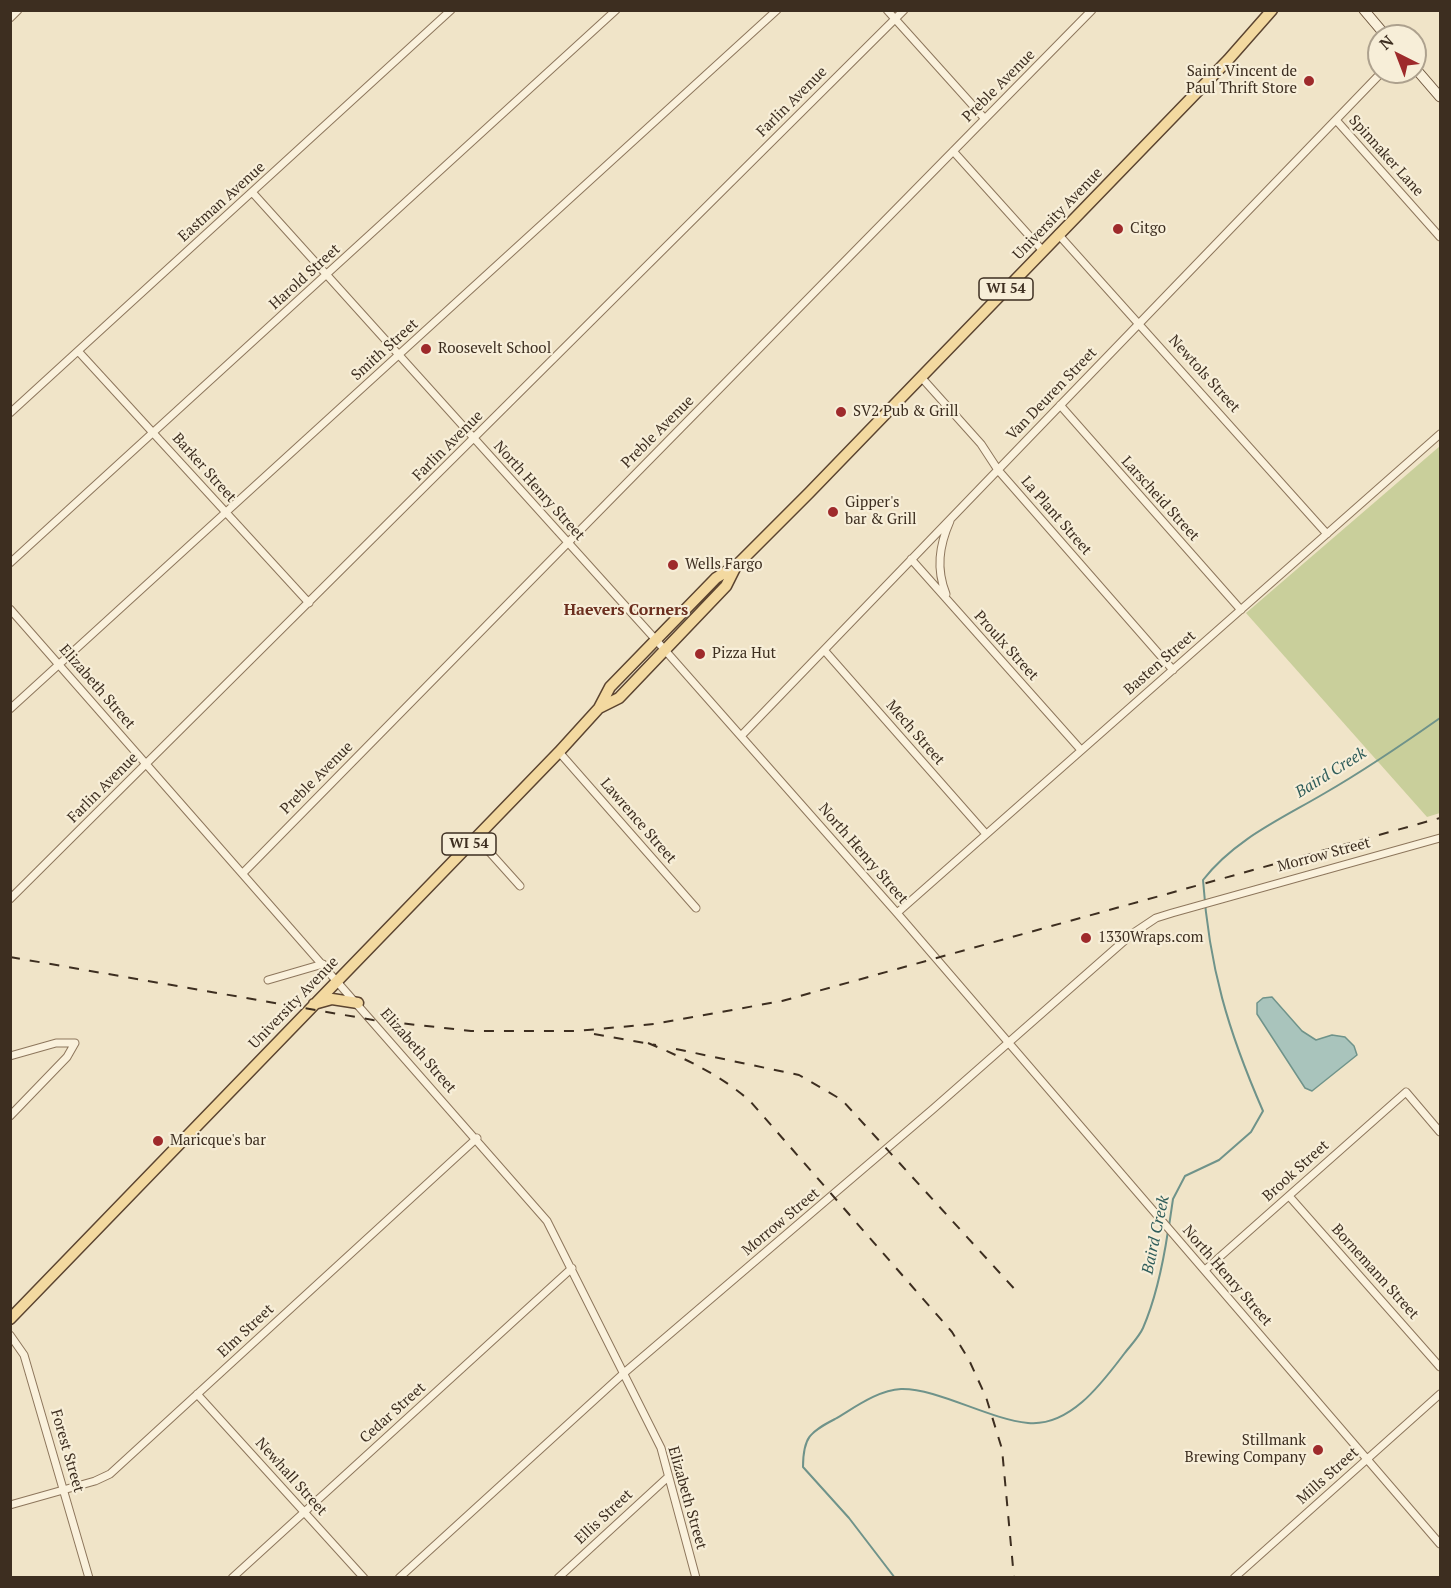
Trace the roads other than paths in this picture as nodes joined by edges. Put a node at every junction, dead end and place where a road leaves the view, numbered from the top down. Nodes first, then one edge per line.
1 (18, 10) edge
2 (451, 10) edge
3 (616, 10) edge
4 (777, 10) edge
5 (887, 10) edge
6 (904, 10) edge
7 (1092, 10) edge
8 (1272, 10) edge
9 (1364, 10) edge
10 (10, 18) edge
11 (895, 19) junction
12 (1376, 24) edge
13 (1427, 82) edge
14 (1370, 84) edge
15 (1440, 97) edge
16 (985, 119) junction
17 (1336, 120) junction
18 (953, 151) junction
19 (252, 192) junction
20 (1058, 234) junction
21 (1440, 237) edge
22 (1043, 251) junction
23 (327, 275) junction
24 (1140, 323) junction
25 (78, 351) junction
26 (399, 355) junction
27 (921, 377) junction
28 (1060, 405) junction
29 (10, 413) edge
30 (154, 433) junction
31 (1440, 434) edge
32 (474, 439) junction
33 (998, 470) junction
34 (226, 513) junction
35 (955, 514) junction
36 (1327, 534) junction
37 (568, 542) junction
38 (911, 559) junction
39 (10, 563) edge
40 (737, 566) junction
41 (309, 603) junction
42 (951, 604) junction
43 (10, 609) edge
44 (1241, 610) junction
45 (656, 640) junction
46 (665, 650) junction
47 (824, 650) junction
48 (60, 665) junction
49 (1173, 670) junction
50 (599, 708) junction
51 (10, 709) edge
52 (741, 736) junction
53 (1081, 750) junction
54 (559, 752) junction
55 (146, 764) junction
56 (986, 834) junction
57 (476, 837) junction
58 (1440, 838) edge
59 (243, 873) junction
60 (520, 886) dead end
61 (10, 899) edge
62 (696, 908) dead end
63 (897, 913) junction
64 (324, 964) junction
65 (268, 980) dead end
66 (338, 980) junction
67 (358, 1003) junction
68 (314, 1005) junction
69 (1009, 1042) junction
70 (10, 1056) edge
71 (10, 1116) edge
72 (1440, 1131) edge
73 (477, 1138) junction
74 (1289, 1196) junction
75 (572, 1268) junction
76 (1205, 1270) junction
77 (10, 1319) edge
78 (10, 1335) edge
79 (1440, 1367) edge
80 (624, 1373) junction
81 (197, 1394) junction
82 (1440, 1394) edge
83 (1368, 1459) junction
84 (668, 1477) junction
85 (64, 1490) junction
86 (10, 1505) edge
87 (304, 1512) junction
88 (1440, 1544) edge
89 (695, 1577) edge
90 (89, 1578) edge
91 (232, 1578) edge
92 (364, 1578) edge
93 (399, 1578) edge
94 (558, 1578) edge
95 (1234, 1578) edge

1 - 10 street
2 - 19 street, Eastman Avenue
3 - 23 street, Harold Street
4 - 26 street, Smith Street
5 - 11 street
6 - 11 street, Farlin Avenue
7 - 16 street, Preble Avenue
8 - 20 main road, University Avenue / WI 54
9 - 12 street
11 - 16 street
11 - 32 street, Farlin Avenue
13 - 15 street
14 - 17 street, Van Deuren Street
16 - 18 street, Preble Avenue
17 - 21 street, Spinnaker Lane
17 - 24 street, Van Deuren Street
18 - 22 street
18 - 37 street, Preble Avenue
19 - 23 street, North Henry Street
19 - 25 street, Eastman Avenue
20 - 22 main road, University Avenue / WI 54
20 - 24 street, Newtols Street
22 - 27 main road, University Avenue / WI 54
23 - 26 street, North Henry Street
23 - 30 street, Harold Street
24 - 28 street, Van Deuren Street
24 - 36 street, Newtols Street
25 - 29 street, Eastman Avenue
25 - 30 street, Barker Street
26 - 32 street, North Henry Street
26 - 34 street, Smith Street
27 - 33 street, La Plant Street
27 - 40 main road, University Avenue / WI 54
28 - 33 street, Van Deuren Street
28 - 44 street, Larscheid Street
30 - 34 street, Barker Street
30 - 39 street, Harold Street
31 - 36 street, Basten Street
32 - 37 street, North Henry Street
32 - 41 street, Farlin Avenue
33 - 35 street, Van Deuren Street
33 - 49 street, La Plant Street
34 - 41 street, Barker Street
34 - 48 street, Smith Street
35 - 38 street, Van Deuren Street
35 - 42 street
36 - 44 street, Basten Street
37 - 45 street, North Henry Street
37 - 59 street, Preble Avenue
38 - 42 street, Proulx Street
38 - 47 street, Van Deuren Street
40 - 45 main road, University Avenue / WI 54
40 - 46 main road, University Avenue / WI 54
41 - 55 street, Farlin Avenue
42 - 53 street, Proulx Street
43 - 48 street, Elizabeth Street
44 - 49 street, Basten Street
45 - 46 street, North Henry Street
45 - 50 main road, University Avenue / WI 54
46 - 50 main road, University Avenue / WI 54
46 - 52 street, North Henry Street
47 - 52 street, Van Deuren Street
47 - 56 street, Mech Street
48 - 51 street, Smith Street
48 - 55 street, Elizabeth Street
49 - 53 street, Basten Street
50 - 54 main road, University Avenue / WI 54
52 - 63 street, North Henry Street
53 - 56 street, Basten Street
54 - 57 main road, University Avenue / WI 54
54 - 62 street, Lawrence Street
55 - 59 street, Elizabeth Street
55 - 61 street, Farlin Avenue
56 - 63 street, Basten Street
57 - 60 street
57 - 66 main road, University Avenue / WI 54
58 - 69 street, Morrow Street
59 - 64 street, Elizabeth Street
63 - 69 street, North Henry Street
64 - 65 street
64 - 66 street, Elizabeth Street
66 - 67 street, Elizabeth Street
66 - 68 main road, University Avenue / WI 54
67 - 68 main road
67 - 73 street, Elizabeth Street
68 - 77 main road, University Avenue / WI 54
69 - 76 street, North Henry Street
69 - 80 street, Morrow Street
70 - 71 street
72 - 74 street, Brook Street
73 - 75 street, Elizabeth Street
73 - 81 street, Elm Street
74 - 76 street, Brook Street
74 - 79 street, Bornemann Street
75 - 80 street, Elizabeth Street
75 - 87 street, Cedar Street
76 - 83 street, North Henry Street
78 - 85 street, Forest Street
80 - 84 street, Elizabeth Street
80 - 93 street, Morrow Street
81 - 85 street, Elm Street
81 - 87 street, Newhall Street
82 - 83 street, Mills Street
83 - 88 street, North Henry Street
83 - 95 street, Mills Street
84 - 89 street, Elizabeth Street
84 - 94 street, Ellis Street
85 - 86 street, Elm Street
85 - 90 street, Forest Street
87 - 91 street, Cedar Street
87 - 92 street, Newhall Street

